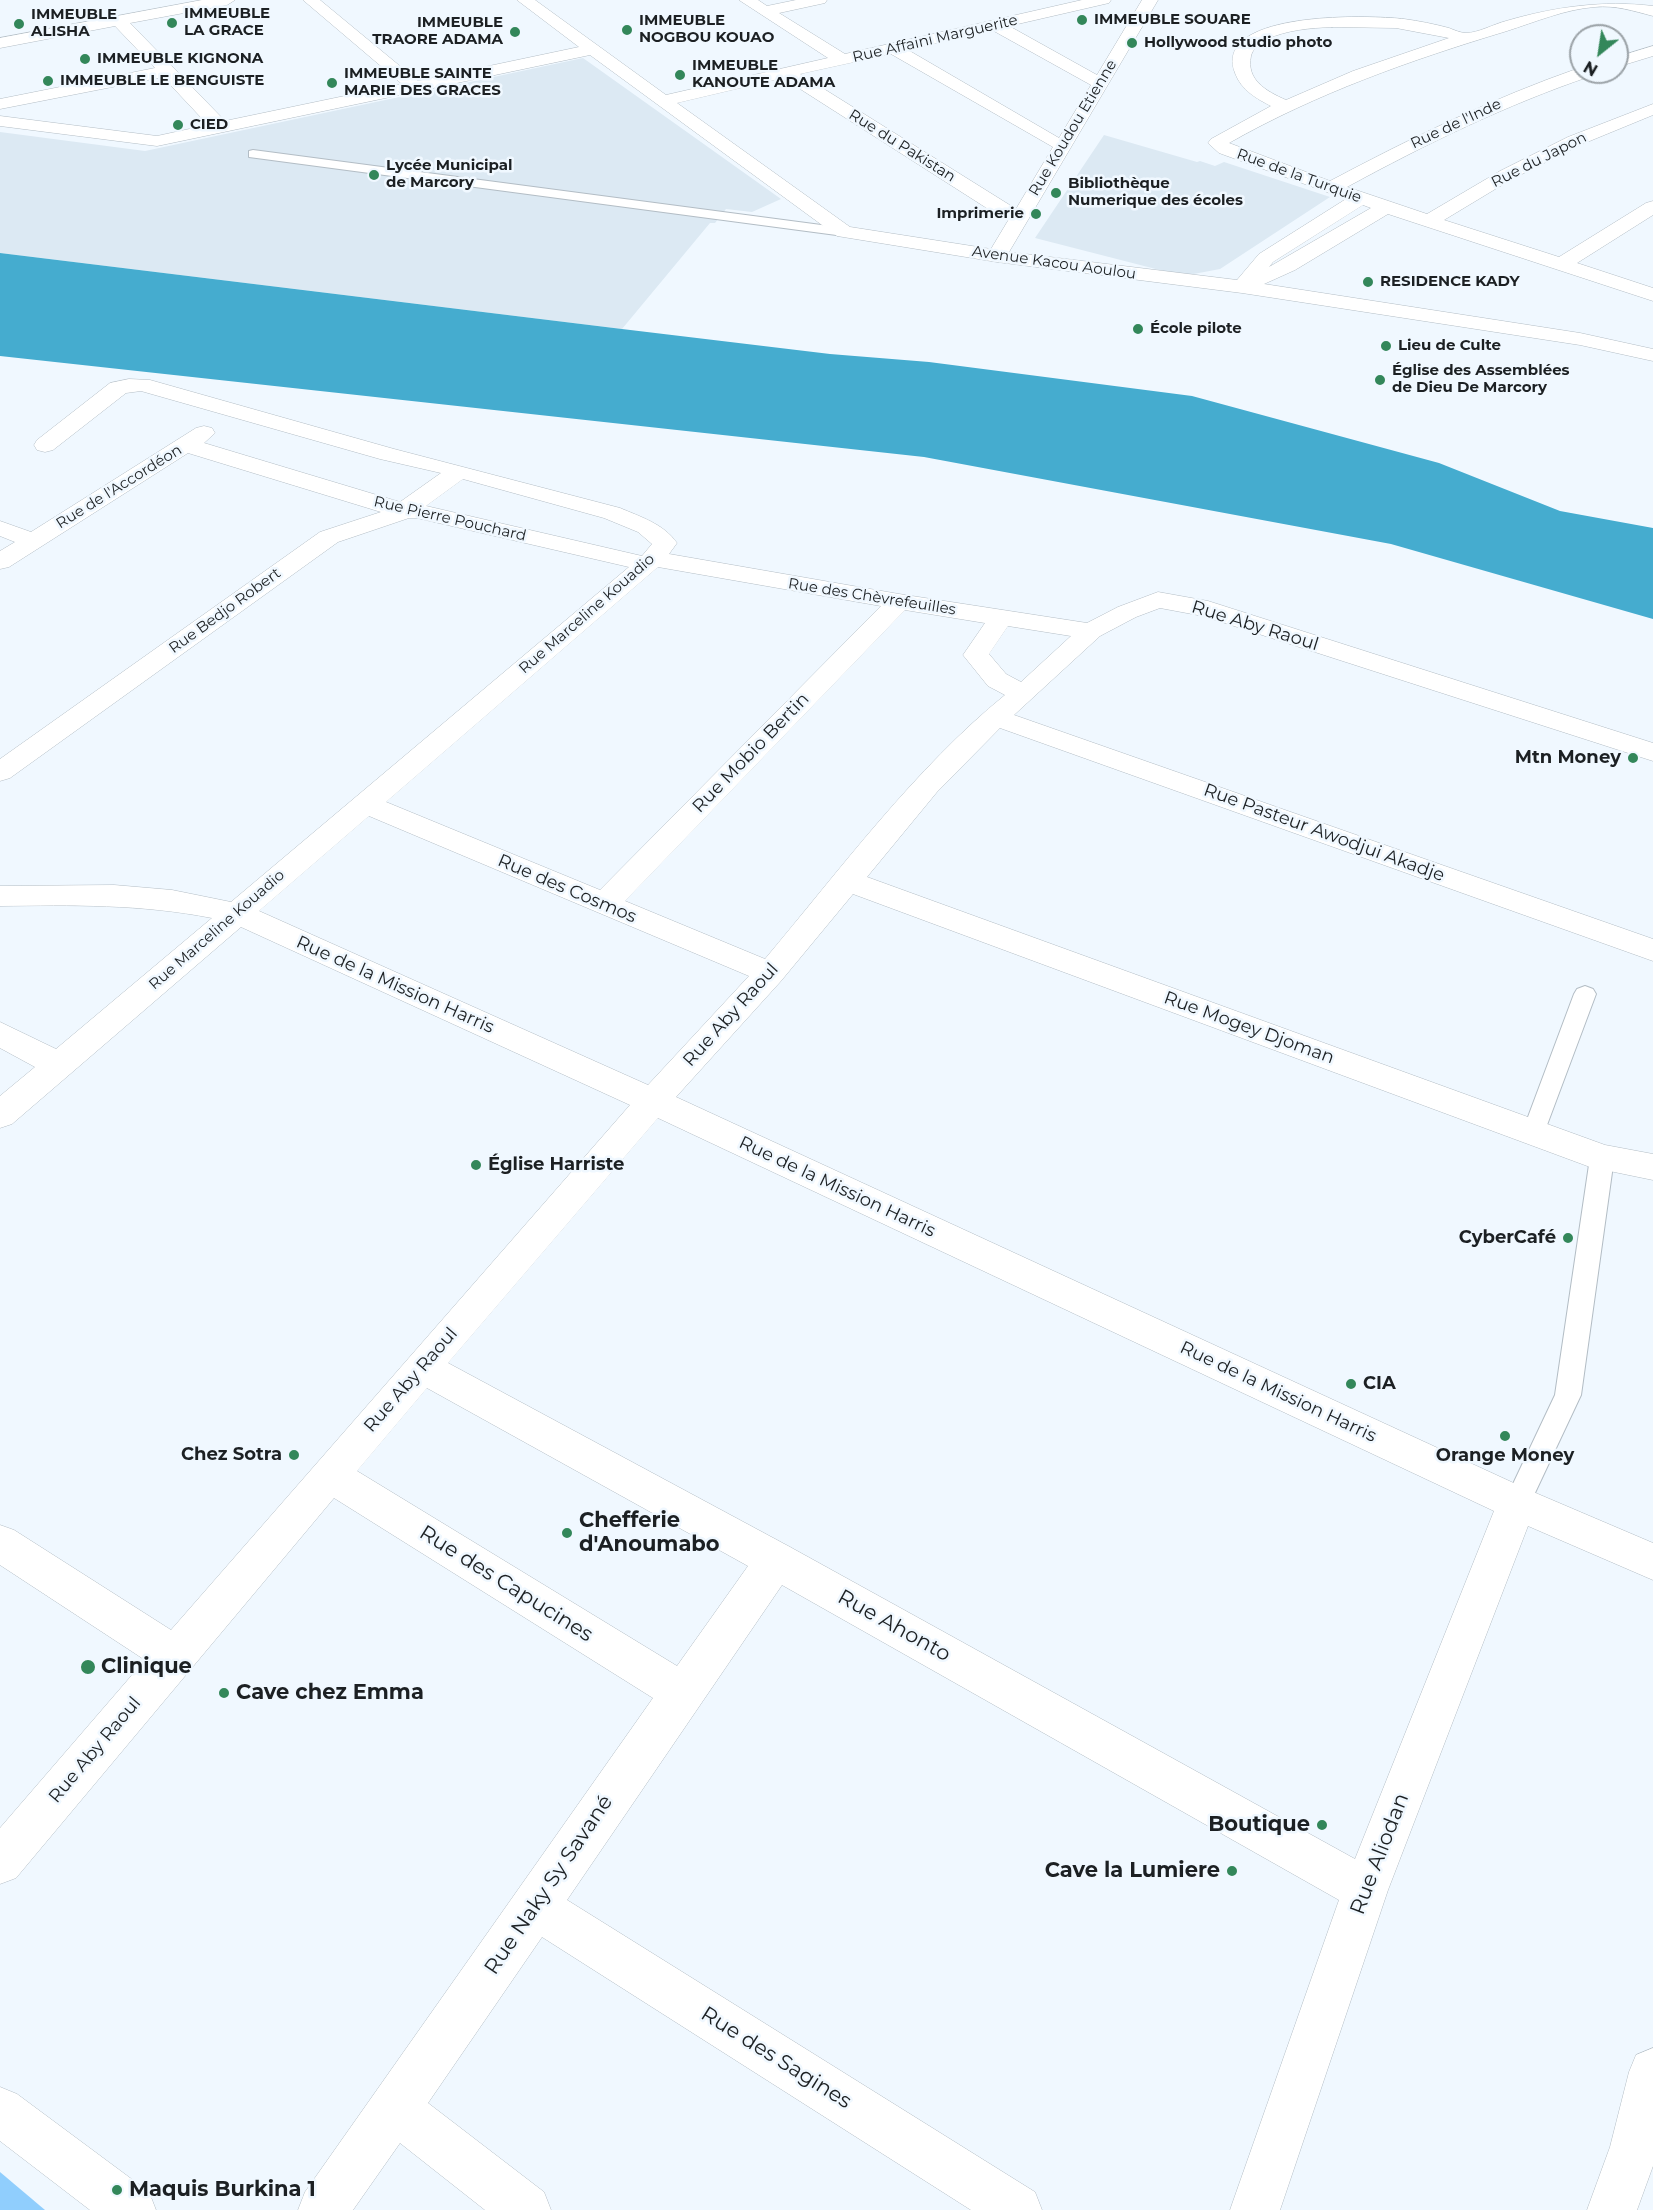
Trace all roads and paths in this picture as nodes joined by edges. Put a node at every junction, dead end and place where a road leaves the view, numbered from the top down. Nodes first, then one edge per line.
1 (226, 0) edge
2 (311, 0) edge
3 (525, 0) edge
4 (747, 0) edge
5 (819, 0) edge
6 (1102, 0) edge
7 (1150, 0) edge
8 (765, 11) junction
9 (1653, 11) edge
10 (118, 20) junction
11 (994, 25) junction
12 (1463, 38) junction
13 (0, 43) edge
14 (893, 48) junction
15 (593, 49) junction
16 (1653, 51) edge
17 (1629, 58) edge
18 (843, 60) junction
19 (166, 71) junction
20 (786, 73) junction
21 (1569, 78) edge
22 (1100, 83) junction
23 (415, 87) junction
24 (662, 101) junction
25 (0, 104) edge
26 (1285, 106) junction
27 (1653, 109) edge
28 (0, 121) edge
29 (221, 128) junction
30 (1064, 144) junction
31 (253, 154) dead end
32 (1332, 187) junction
33 (1362, 198) junction
34 (1386, 207) junction
35 (1653, 207) edge
36 (1020, 217) junction
37 (1429, 221) junction
38 (844, 232) junction
39 (997, 256) junction
40 (1562, 264) junction
41 (1242, 287) junction
42 (1653, 295) edge
43 (1653, 355) edge
44 (237, 412) junction
45 (45, 445) dead end
46 (186, 445) junction
47 (459, 471) junction
48 (404, 512) junction
49 (0, 528) edge
50 (33, 541) junction
51 (650, 561) junction
52 (0, 562) edge
53 (898, 602) junction
54 (1002, 617) junction
55 (1091, 631) junction
56 (1023, 694) junction
57 (995, 717) junction
58 (1653, 752) edge
59 (0, 772) edge
60 (365, 804) junction
61 (847, 881) junction
62 (0, 896) edge
63 (604, 904) junction
64 (237, 913) junction
65 (1653, 950) edge
66 (770, 973) junction
67 (1585, 994) dead end
68 (0, 1034) edge
69 (60, 1065) junction
70 (653, 1101) junction
71 (0, 1115) edge
72 (1533, 1133) junction
73 (1602, 1158) junction
74 (1653, 1167) edge
75 (422, 1367) junction
76 (330, 1475) junction
77 (1517, 1503) junction
78 (0, 1543) edge
79 (776, 1560) junction
80 (1653, 1562) edge
81 (175, 1656) junction
82 (681, 1692) junction
83 (0, 1862) edge
84 (1365, 1890) junction
85 (534, 1906) junction
86 (1653, 2072) edge
87 (396, 2109) junction
88 (0, 2111) edge
89 (131, 2210) edge
90 (323, 2210) edge
91 (526, 2210) edge
92 (1017, 2210) edge
93 (1255, 2210) edge
94 (1612, 2210) edge

1 - 10 street
2 - 23 street
3 - 15 street, Avenue Kacou Aoulou
4 - 8 street
5 - 8 street
6 - 11 street, Rue Affaini Marguerite
7 - 22 street, Rue Koudou Etienne
8 - 18 street
9 - 12 street, Rue de la Turquie
10 - 13 street
10 - 19 street
11 - 14 street, Rue Affaini Marguerite
11 - 22 street
12 - 26 street, Rue de la Turquie
12 - 26 street
14 - 18 street, Rue Affaini Marguerite
14 - 30 street
15 - 23 street
15 - 24 street, Avenue Kacou Aoulou
16 - 17 street
18 - 20 street, Rue Affaini Marguerite
19 - 25 street
19 - 29 street
20 - 24 street, Rue Affaini Marguerite
20 - 36 street, Rue du Pakistan
21 - 32 street, Rue de l'Inde
22 - 30 street, Rue Koudou Etienne
23 - 29 street
24 - 38 street, Avenue Kacou Aoulou
26 - 32 street, Rue de la Turquie
27 - 37 street, Rue du Japon
28 - 29 street
30 - 36 street, Rue Koudou Etienne
31 - 38 lane
32 - 33 street, Rue de la Turquie
33 - 34 street, Rue de la Turquie
33 - 41 street
34 - 37 street, Rue de la Turquie
34 - 41 street
35 - 40 street
36 - 39 street, Rue Koudou Etienne
37 - 40 street, Rue de la Turquie
38 - 39 street, Avenue Kacou Aoulou
39 - 41 street, Avenue Kacou Aoulou
40 - 42 street, Rue de la Turquie
41 - 43 street, Avenue Kacou Aoulou
44 - 45 street, Rue Marceline Kouadio
44 - 46 street, Rue de l'Accordéon
44 - 47 street, Rue Marceline Kouadio
46 - 48 street, Rue Pierre Pouchard
46 - 50 street, Rue de l'Accordéon
47 - 48 street, Rue Bedjo Robert
47 - 51 street, Rue Marceline Kouadio
48 - 51 street, Rue Pierre Pouchard
48 - 59 street, Rue Bedjo Robert
49 - 50 street
50 - 52 street, Rue de l'Accordéon
51 - 53 street, Rue des Chèvrefeuilles
51 - 60 street, Rue Marceline Kouadio
53 - 54 street, Rue des Chèvrefeuilles
53 - 63 street, Rue Mobio Bertin
54 - 55 street, Rue des Chèvrefeuilles
54 - 56 street
55 - 56 street, Rue Aby Raoul
55 - 58 street, Rue Aby Raoul
56 - 57 street, Rue Aby Raoul
57 - 61 street, Rue Aby Raoul
57 - 65 street, Rue Pasteur Awodjui Akadje
60 - 63 street, Rue des Cosmos
60 - 64 street, Rue Marceline Kouadio
61 - 66 street, Rue Aby Raoul
61 - 72 street, Rue Mogey Djoman
62 - 64 street, Rue de la Mission Harris
63 - 66 street, Rue des Cosmos
64 - 69 street, Rue Marceline Kouadio
64 - 70 street, Rue de la Mission Harris
66 - 70 street, Rue Aby Raoul
67 - 72 lane
68 - 69 street
69 - 71 street, Rue Marceline Kouadio
70 - 75 street, Rue Aby Raoul
70 - 77 street, Rue de la Mission Harris
72 - 73 street, Rue Mogey Djoman
73 - 74 street, Rue Mogey Djoman
73 - 77 lane
75 - 76 street, Rue Aby Raoul
75 - 79 street, Rue Ahonto
76 - 81 street, Rue Aby Raoul
76 - 82 street, Rue des Capucines
77 - 80 street, Rue de la Mission Harris
77 - 84 street, Rue Aliodan
78 - 81 street
79 - 82 street, Rue Naky Sy Savané
79 - 84 street, Rue Ahonto
81 - 83 street, Rue Aby Raoul
82 - 85 street, Rue Naky Sy Savané
84 - 93 street, Rue Aliodan
85 - 87 street, Rue Naky Sy Savané
85 - 92 street, Rue des Sagines
86 - 94 street
87 - 90 street, Rue Naky Sy Savané
87 - 91 street
88 - 89 street

